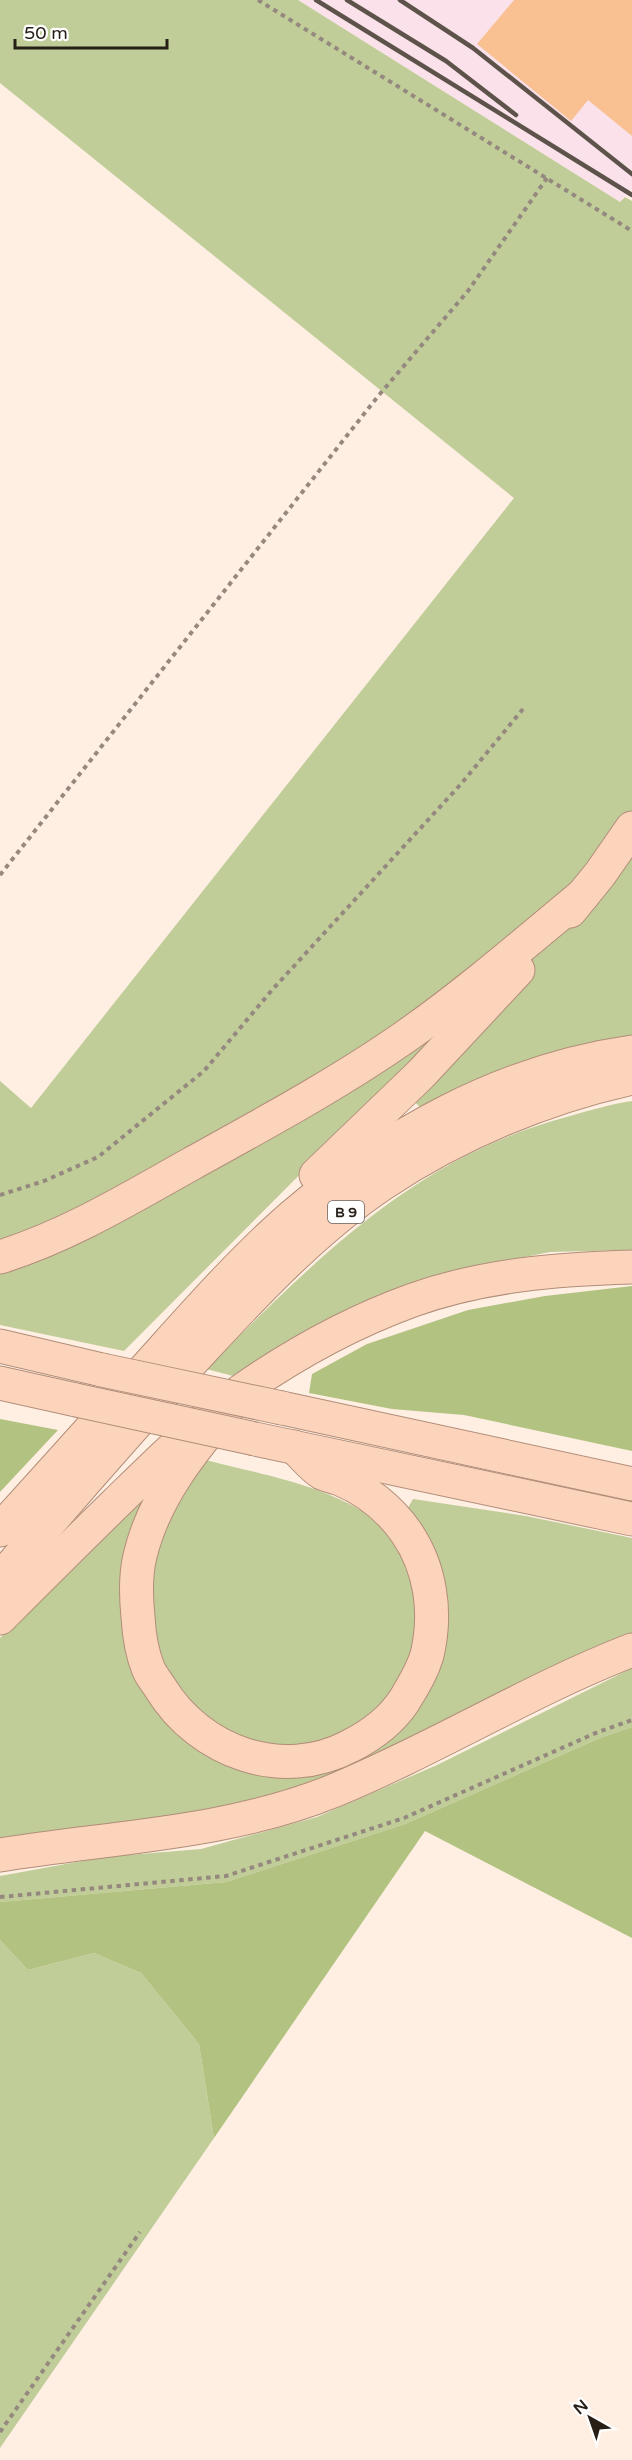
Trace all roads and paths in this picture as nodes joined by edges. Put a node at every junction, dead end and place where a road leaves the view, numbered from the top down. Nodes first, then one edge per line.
1 (258, 0) edge
2 (547, 178) junction
3 (632, 231) edge
4 (524, 709) dead end
5 (632, 828) edge
6 (0, 875) edge
7 (583, 895) junction
8 (632, 1052) edge
9 (632, 1078) edge
10 (0, 1195) edge
11 (255, 1251) junction
12 (0, 1257) edge
13 (632, 1267) edge
14 (0, 1346) edge
15 (0, 1383) edge
16 (241, 1392) junction
17 (294, 1447) junction
18 (632, 1484) edge
19 (632, 1520) edge
20 (0, 1530) edge
21 (0, 1579) edge
22 (0, 1618) edge
23 (632, 1650) edge
24 (632, 1720) edge
25 (0, 1855) edge
26 (0, 1897) edge
27 (140, 2232) dead end
28 (0, 2432) edge

1 - 2 path
2 - 3 path
2 - 6 path
4 - 10 path
5 - 7 highway
7 - 11 highway
7 - 12 highway
8 - 11 highway
9 - 21 highway, B 9
11 - 20 highway
13 - 16 highway
14 - 18 highway, bridge
15 - 17 highway, bridge
16 - 17 highway
16 - 22 highway
17 - 19 highway
23 - 25 highway
24 - 26 path
27 - 28 path

